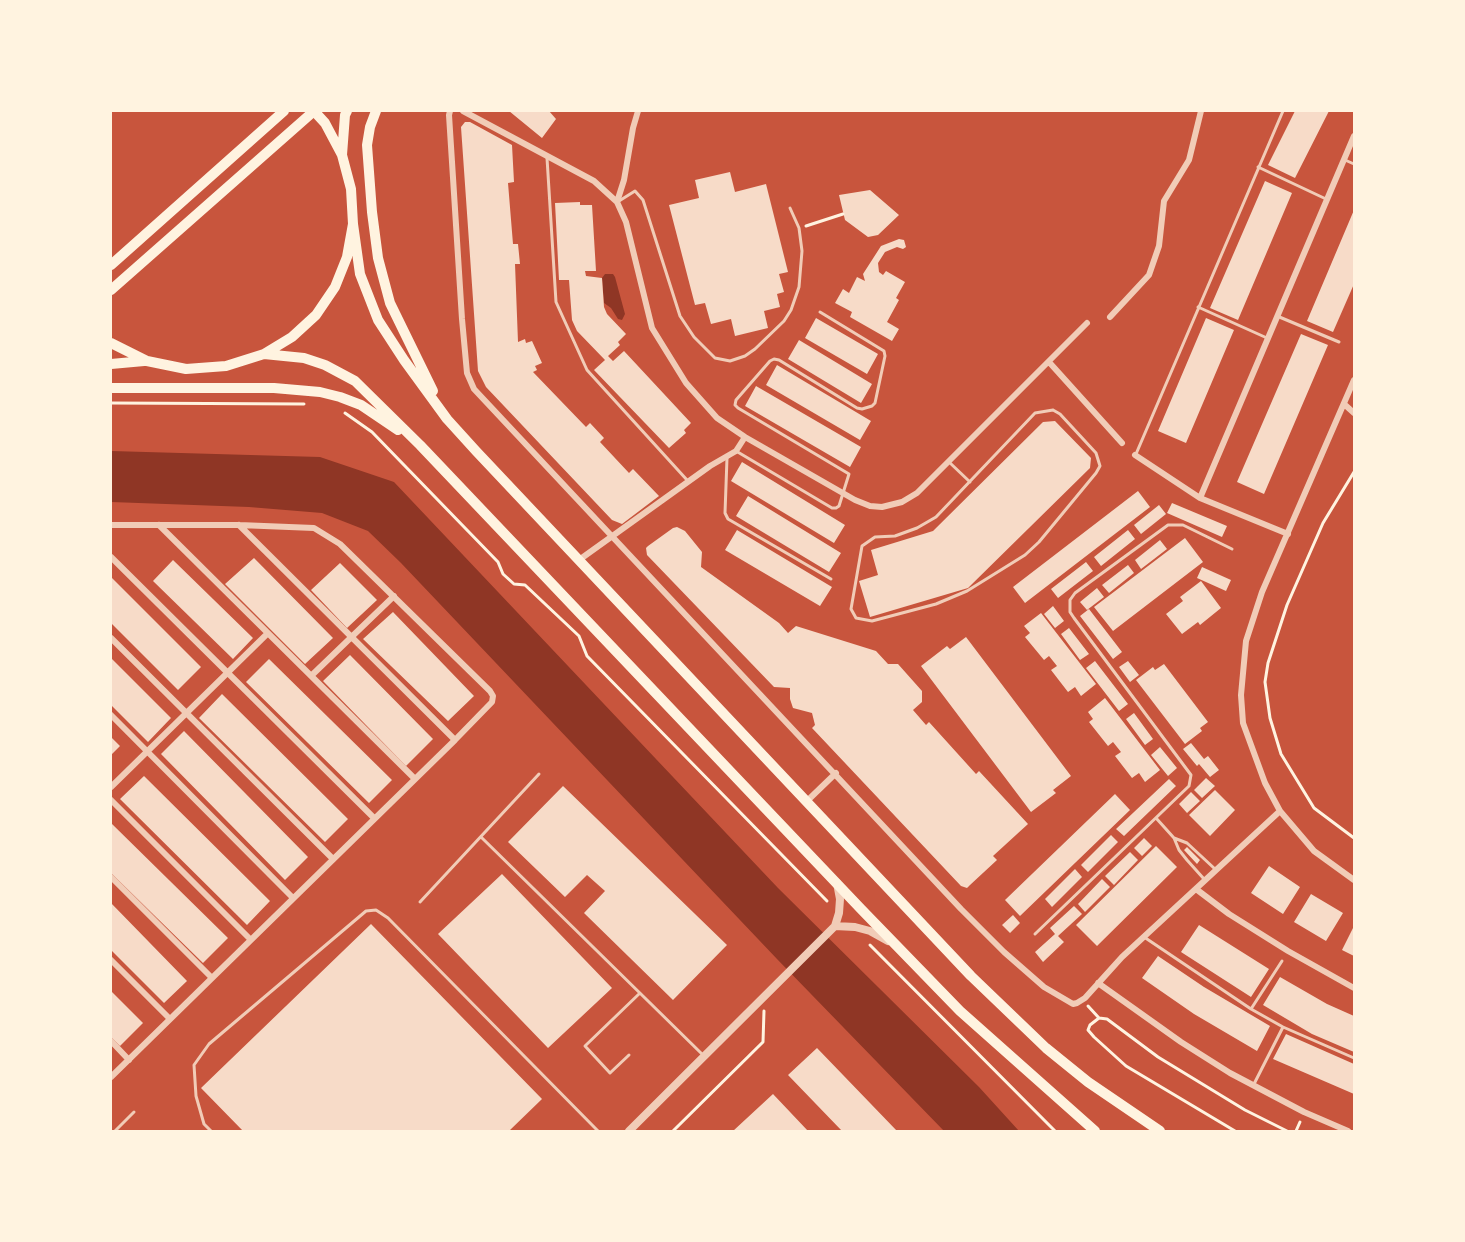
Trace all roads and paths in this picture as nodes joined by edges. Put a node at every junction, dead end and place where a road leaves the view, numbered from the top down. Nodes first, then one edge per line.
1 (284, 111) edge
2 (314, 111) edge
3 (347, 111) edge
4 (376, 111) edge
5 (450, 111) edge
6 (463, 111) edge
7 (638, 111) edge
8 (1201, 111) edge
9 (1284, 111) edge
10 (1354, 136) edge
11 (342, 155) junction
12 (547, 156) junction
13 (1344, 159) junction
14 (1354, 164) edge
15 (1258, 167) junction
16 (1326, 200) junction
17 (617, 202) junction
18 (789, 208) dead end
19 (843, 214) dead end
20 (353, 224) junction
21 (799, 228) junction
22 (111, 265) edge
23 (111, 290) edge
24 (1198, 307) junction
25 (820, 312) dead end
26 (1277, 316) junction
27 (1110, 317) dead end
28 (1087, 323) dead end
29 (1267, 338) junction
30 (1339, 342) dead end
31 (111, 343) edge
32 (264, 354) junction
33 (147, 361) junction
34 (1049, 362) junction
35 (111, 364) edge
36 (1354, 380) edge
37 (111, 388) edge
38 (111, 403) edge
39 (304, 404) dead end
40 (1344, 404) junction
41 (338, 408) dead end
42 (1354, 413) edge
43 (447, 419) junction
44 (745, 437) junction
45 (1122, 443) dead end
46 (420, 445) junction
47 (736, 451) junction
48 (1135, 455) joint
49 (727, 456) junction
50 (950, 462) junction
51 (1354, 472) edge
52 (689, 481) junction
53 (970, 482) junction
54 (844, 493) junction
55 (1200, 498) junction
56 (111, 525) edge
57 (159, 525) junction
58 (239, 525) junction
59 (1288, 534) junction
60 (614, 537) junction
61 (1232, 549) dead end
62 (111, 557) edge
63 (579, 560) junction
64 (831, 579) dead end
65 (394, 596) junction
66 (268, 633) junction
67 (351, 637) junction
68 (111, 638) edge
69 (228, 673) junction
70 (311, 675) junction
71 (186, 713) junction
72 (111, 715) edge
73 (455, 740) junction
74 (148, 751) junction
75 (836, 773) junction
76 (539, 774) dead end
77 (415, 779) junction
78 (111, 787) edge
79 (111, 800) edge
80 (806, 802) junction
81 (1280, 811) junction
82 (375, 818) junction
83 (1156, 818) junction
84 (482, 837) junction
85 (1174, 838) junction
86 (1354, 838) edge
87 (333, 859) junction
88 (1216, 870) junction
89 (111, 877) edge
90 (1206, 880) junction
91 (1354, 880) edge
92 (837, 883) junction
93 (1196, 889) junction
94 (293, 898) junction
95 (827, 901) dead end
96 (420, 902) dead end
97 (832, 928) junction
98 (1035, 934) dead end
99 (1144, 937) junction
100 (250, 940) junction
101 (867, 941) dead end
102 (895, 945) junction
103 (111, 960) edge
104 (1282, 961) dead end
105 (212, 978) junction
106 (1098, 983) junction
107 (1354, 988) edge
108 (640, 993) junction
109 (764, 996) junction
110 (1082, 1000) junction
111 (1251, 1009) junction
112 (1100, 1017) junction
113 (170, 1019) junction
114 (1283, 1027) junction
115 (111, 1041) edge
116 (629, 1055) dead end
117 (705, 1056) junction
118 (1354, 1058) edge
119 (129, 1060) junction
120 (111, 1077) edge
121 (1253, 1085) junction
122 (134, 1112) dead end
123 (635, 1129) edge
124 (115, 1131) edge
125 (211, 1131) edge
126 (598, 1131) edge
127 (673, 1131) edge
128 (1055, 1131) edge
129 (1095, 1131) edge
130 (1160, 1131) edge
131 (1235, 1131) edge
132 (1287, 1131) edge
133 (1348, 1131) edge

1 - 22 main road
2 - 11 main road
2 - 23 main road
3 - 11 main road
4 - 43 main road
5 - 60 street
6 - 12 street
7 - 17 street
8 - 27 street
9 - 15 lane
10 - 13 street
11 - 20 main road
12 - 17 street
12 - 52 lane
13 - 14 lane
13 - 16 street
15 - 16 lane
15 - 24 lane
16 - 26 street
17 - 21 lane
17 - 44 street
18 - 21 lane
19 - 21 path
20 - 32 main road
20 - 43 main road
24 - 29 lane
24 - 48 lane
25 - 54 lane
26 - 29 street
26 - 30 lane
28 - 34 street
29 - 55 street
31 - 33 main road
32 - 33 main road
32 - 46 main road
33 - 35 main road
34 - 45 street
34 - 50 street
36 - 40 street
37 - 46 main road
38 - 39 path
40 - 42 street
40 - 59 street
41 - 95 path
43 - 63 main road
44 - 47 street
44 - 54 street
46 - 92 main road
47 - 49 street
47 - 54 lane
48 - 55 street
49 - 52 street
49 - 64 lane
50 - 53 lane
50 - 54 street
51 - 86 path
52 - 60 street
53 - 53 lane
55 - 59 street
56 - 57 street
57 - 58 street
57 - 66 street
58 - 65 street
58 - 67 street
59 - 81 street
60 - 63 street
60 - 75 street
61 - 83 lane
62 - 69 street
63 - 80 main road
65 - 67 street
65 - 73 street
66 - 69 street
66 - 70 street
67 - 70 street
67 - 73 street
68 - 71 street
69 - 71 street
69 - 82 street
70 - 77 street
71 - 74 street
71 - 87 street
72 - 74 street
73 - 77 street
74 - 78 street
74 - 94 street
75 - 80 street
75 - 110 street
76 - 84 lane
77 - 82 street
79 - 100 street
80 - 130 main road
81 - 88 street
81 - 91 street
82 - 87 street
83 - 85 lane
83 - 98 lane
84 - 96 lane
84 - 108 lane
85 - 88 lane
85 - 90 lane
87 - 94 street
88 - 90 street
89 - 105 street
90 - 93 street
92 - 97 street
92 - 102 main road
93 - 99 street
93 - 107 street
94 - 100 street
97 - 102 street
97 - 109 street
99 - 106 street
99 - 111 lane
100 - 105 street
101 - 128 path
102 - 129 main road
103 - 113 street
104 - 111 lane
105 - 113 street
106 - 110 street
106 - 121 street
108 - 116 lane
108 - 117 lane
109 - 117 street
109 - 127 path
110 - 112 path
111 - 114 lane
112 - 131 path
112 - 132 path
113 - 119 street
114 - 118 lane
114 - 121 lane
115 - 119 street
117 - 123 street
119 - 120 street
121 - 133 street
122 - 124 lane
125 - 126 lane

